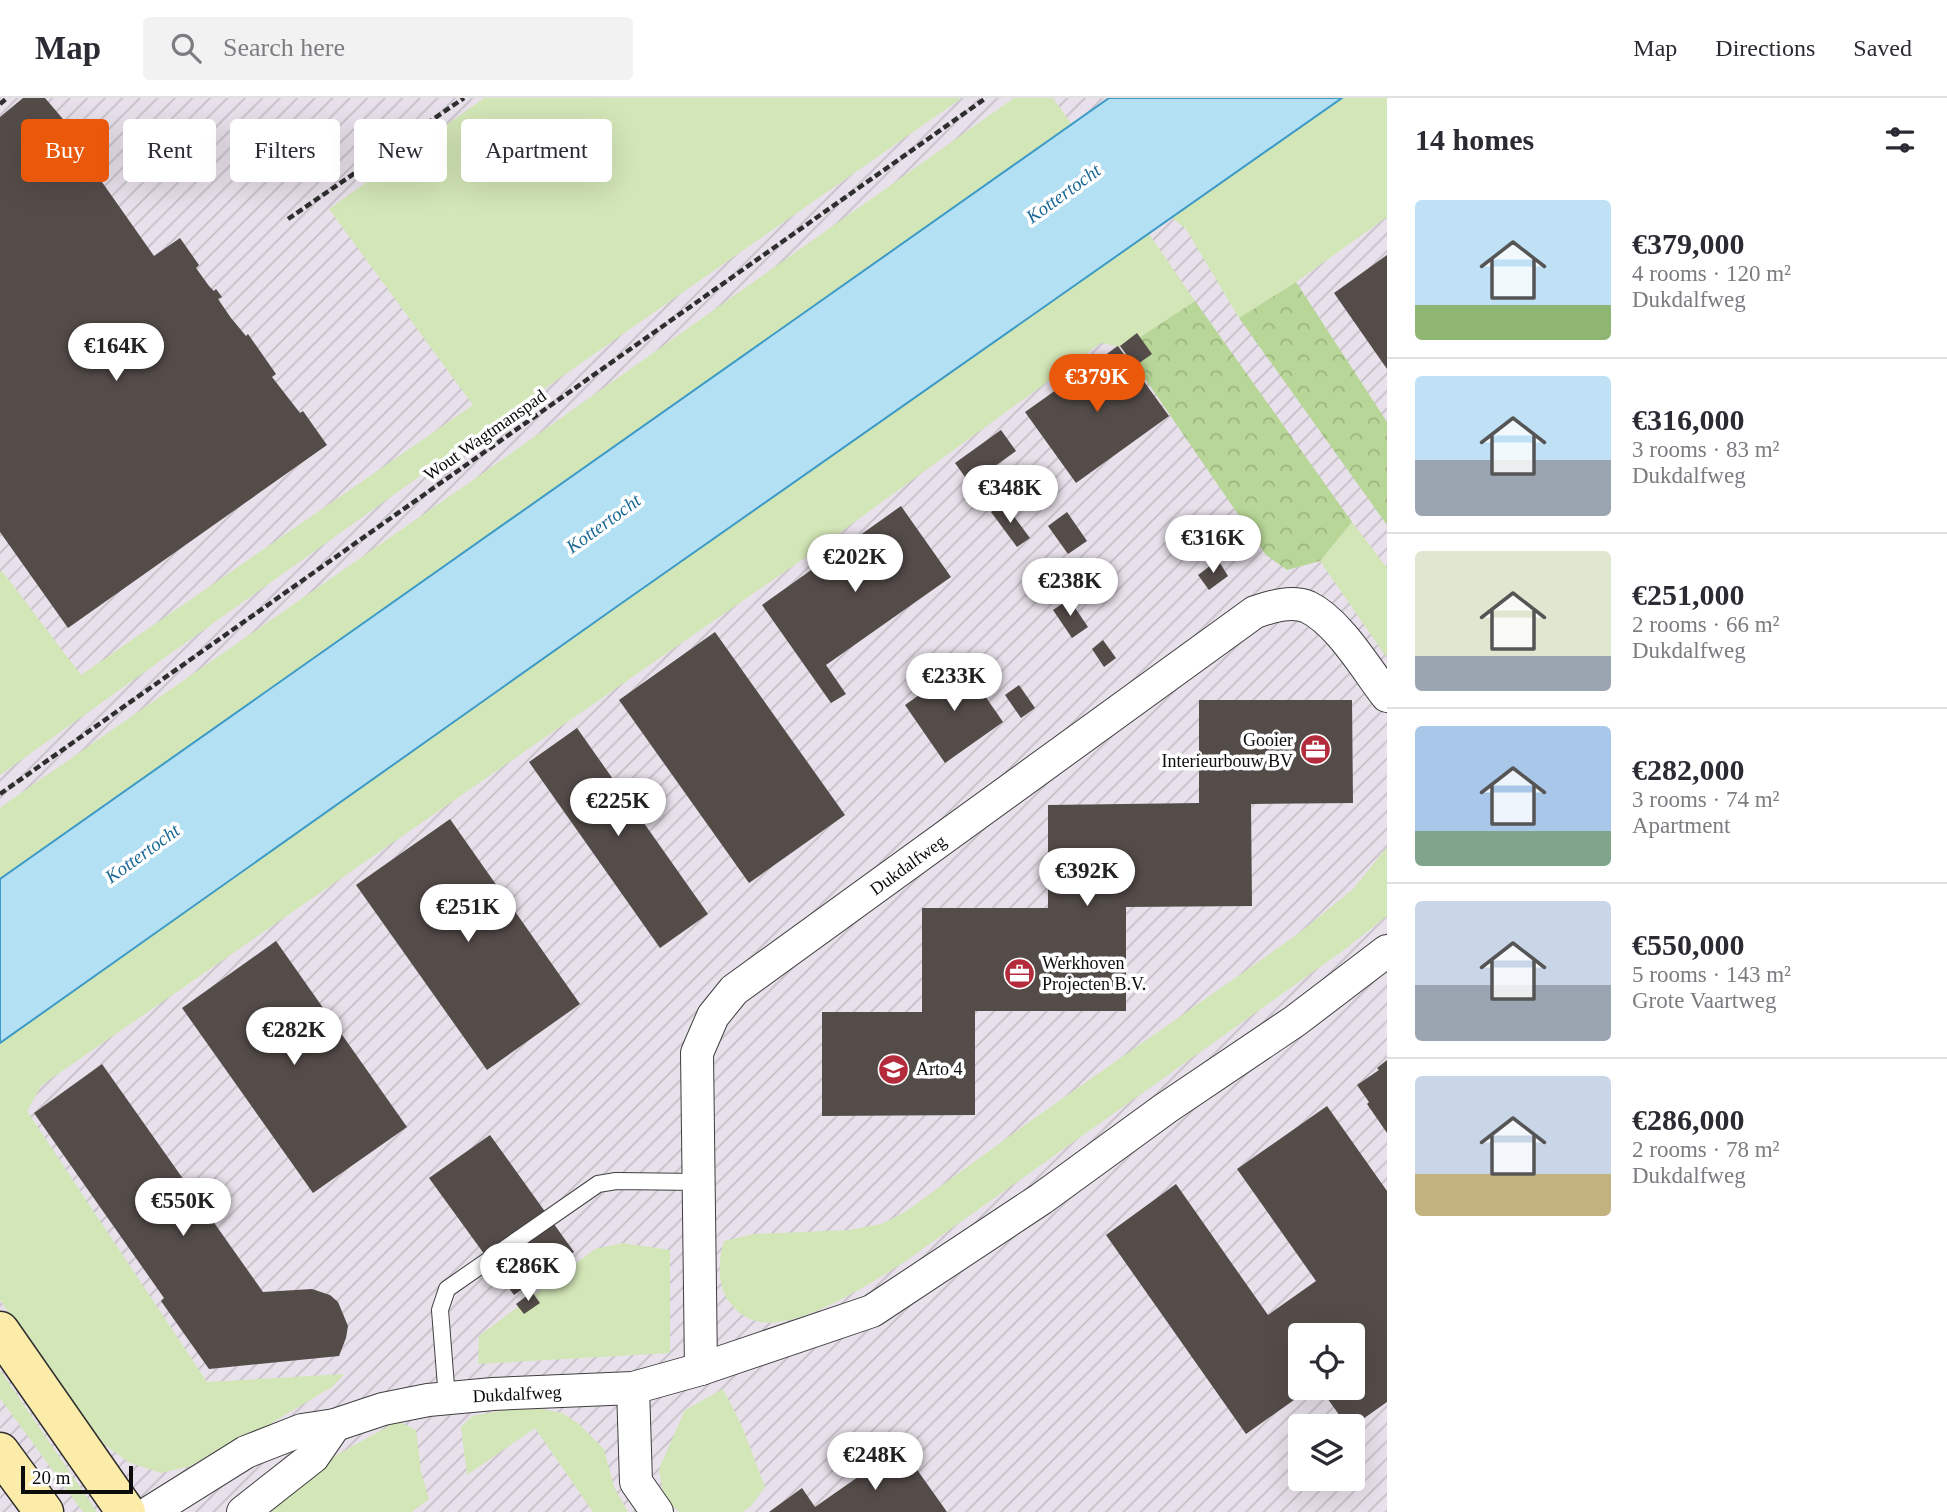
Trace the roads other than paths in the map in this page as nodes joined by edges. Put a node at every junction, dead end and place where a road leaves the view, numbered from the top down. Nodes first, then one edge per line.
1 (1387, 696) edge
2 (1387, 951) edge
3 (700, 1182) junction
4 (0, 1331) edge
5 (701, 1369) junction
6 (633, 1388) junction
7 (447, 1399) junction
8 (335, 1425) junction
9 (0, 1452) edge
10 (44, 1512) edge
11 (126, 1512) edge
12 (150, 1512) edge
13 (243, 1512) edge
14 (657, 1512) edge

1 - 3 street, Dukdalfweg
2 - 5 street, Dukdalfweg
3 - 5 street, Dukdalfweg
3 - 7 lane
4 - 11 main road
5 - 6 street, Dukdalfweg
6 - 7 street, Dukdalfweg
6 - 14 street
7 - 8 street, Dukdalfweg
8 - 12 street, Dukdalfweg
8 - 13 street
9 - 10 main road

